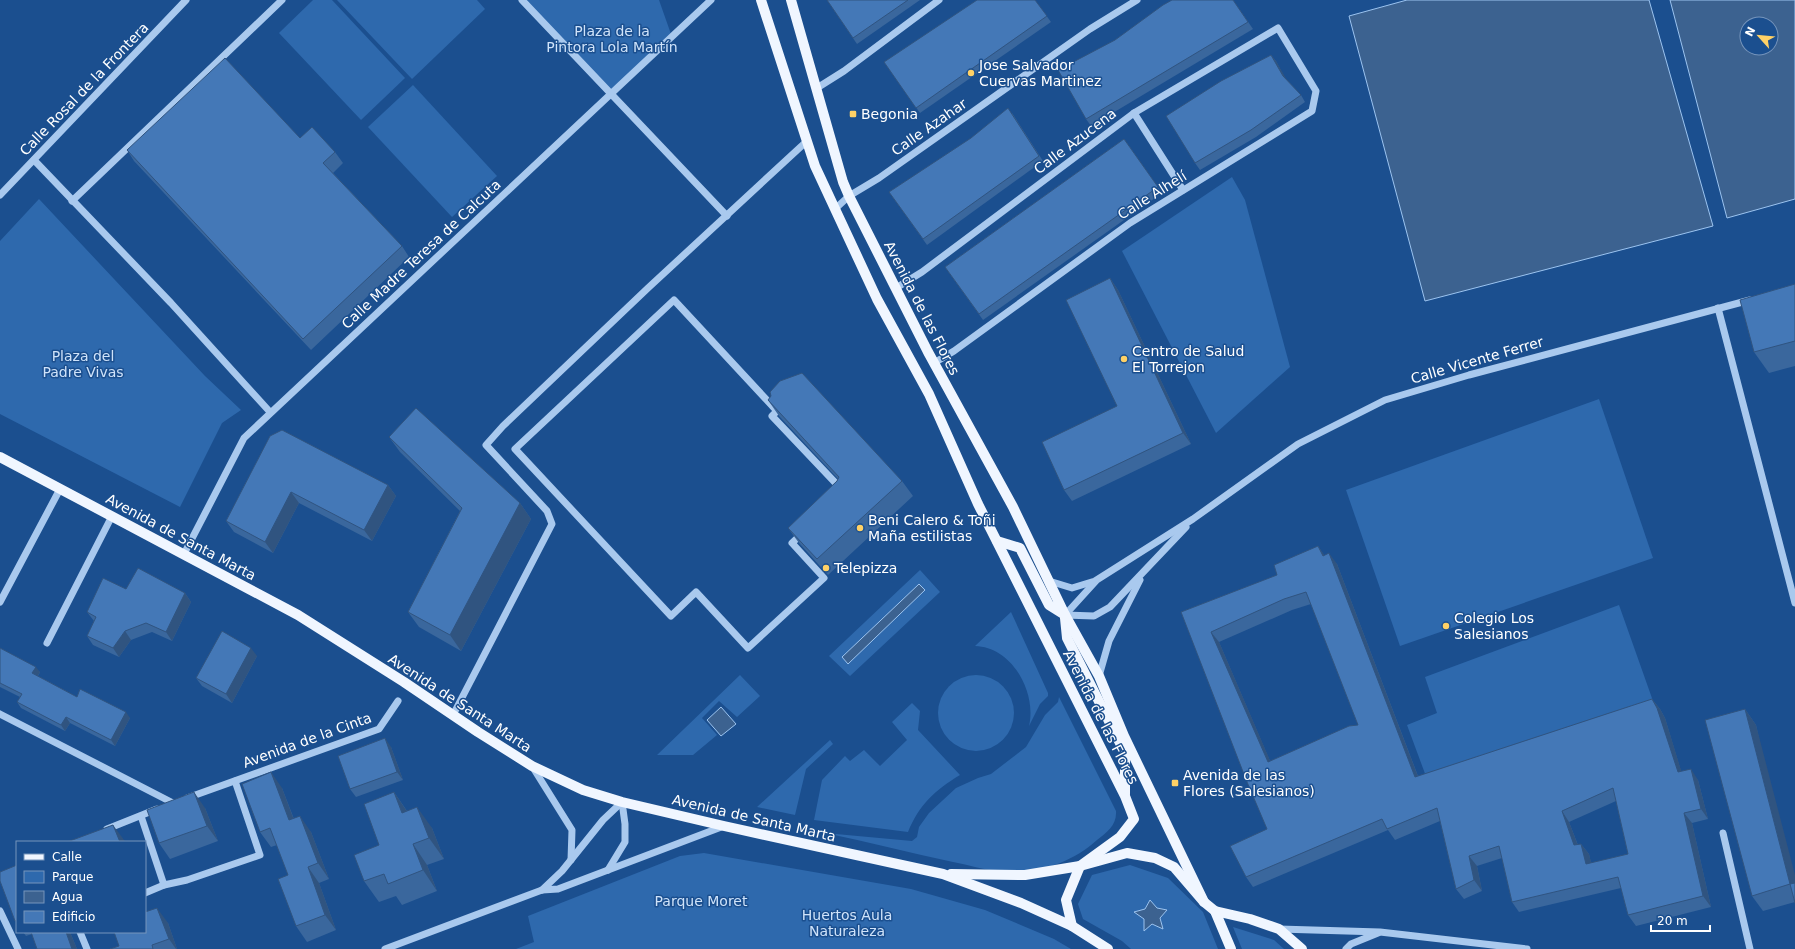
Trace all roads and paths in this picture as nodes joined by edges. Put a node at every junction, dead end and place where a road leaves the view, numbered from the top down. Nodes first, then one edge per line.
1 (186, 0) edge
2 (282, 0) edge
3 (522, 0) edge
4 (711, 0) edge
5 (761, 0) edge
6 (939, 0) edge
7 (1137, 0) edge
8 (793, 1) edge
9 (1278, 28) joint
10 (817, 88) junction
11 (610, 94) junction
12 (1134, 113) junction
13 (808, 141) junction
14 (34, 160) junction
15 (1183, 190) junction
16 (0, 195) edge
17 (849, 196) junction
18 (72, 200) junction
19 (835, 209) junction
20 (727, 216) junction
21 (896, 288) junction
22 (1756, 298) edge
23 (1718, 308) junction
24 (934, 363) junction
25 (270, 412) junction
26 (515, 449) joint
27 (0, 457) edge
28 (60, 489) junction
29 (112, 516) junction
30 (1193, 519) junction
31 (997, 541) junction
32 (184, 554) junction
33 (1145, 571) junction
34 (1049, 581) junction
35 (1095, 581) junction
36 (0, 602) edge
37 (1795, 603) edge
38 (1065, 615) junction
39 (47, 643) dead end
40 (1099, 676) junction
41 (398, 701) dead end
42 (0, 714) edge
43 (452, 715) junction
44 (532, 766) junction
45 (235, 781) junction
46 (1125, 796) junction
47 (622, 802) junction
48 (173, 803) junction
49 (141, 816) junction
50 (724, 826) junction
51 (97, 833) edge
52 (1723, 833) dead end
53 (571, 860) junction
54 (1080, 866) junction
55 (608, 870) junction
56 (943, 874) junction
57 (164, 885) junction
58 (542, 890) junction
59 (146, 892) edge
60 (1204, 902) junction
61 (0, 911) edge
62 (1215, 911) junction
63 (1072, 926) junction
64 (1279, 929) junction
65 (1380, 932) junction
66 (80, 933) edge
67 (18, 949) edge
68 (87, 949) edge
69 (385, 949) edge
70 (1108, 949) edge
71 (1231, 949) edge
72 (1302, 949) edge
73 (1346, 949) edge
74 (1527, 949) edge
75 (1750, 949) edge

1 - 14 street, Calle Rosal de la Frontera
2 - 18 street
3 - 11 street
4 - 11 street, Calle Madre Teresa de Calcuta
5 - 13 main road, Avenida de las Flores
6 - 10 street
7 - 17 street, Calle Azahar
8 - 10 main road, Avenida de las Flores
9 - 12 street, Calle Azucena
9 - 15 street, Calle Alhelí
10 - 17 main road, Avenida de las Flores
11 - 20 street
11 - 25 street, Calle Madre Teresa de Calcuta
12 - 15 street
12 - 21 street, Calle Azucena
13 - 19 main road, Avenida de las Flores
13 - 20 street
14 - 16 street, Calle Rosal de la Frontera
14 - 18 street
15 - 24 street, Calle Alhelí
17 - 19 street, Calle Azahar
17 - 21 main road, Avenida de las Flores
18 - 25 street
19 - 31 main road, Avenida de las Flores
20 - 43 street
21 - 24 main road, Avenida de las Flores
22 - 23 street, Calle Vicente Ferrer
23 - 30 street, Calle Vicente Ferrer
23 - 37 street
24 - 34 main road, Avenida de las Flores
25 - 32 street, Calle Madre Teresa de Calcuta
26 - 26 street
27 - 28 main road, Avenida de Santa Marta
28 - 29 main road, Avenida de Santa Marta
28 - 36 street
29 - 32 main road, Avenida de Santa Marta
29 - 39 street
30 - 33 street, Calle Vicente Ferrer
30 - 35 street, Calle Vicente Ferrer
31 - 38 main road, Avenida de las Flores
31 - 46 main road, Avenida de las Flores
32 - 43 main road, Avenida de Santa Marta
33 - 38 street, Calle Vicente Ferrer
33 - 40 street, Calle Vicente Ferrer
34 - 35 street, Calle Vicente Ferrer
34 - 38 main road, Avenida de las Flores
35 - 38 street, Calle Vicente Ferrer
38 - 40 main road, Avenida de las Flores
38 - 46 main road, Avenida de las Flores
40 - 60 main road, Avenida de las Flores
41 - 45 street, Avenida de la Cinta
42 - 48 street
43 - 44 main road, Avenida de Santa Marta
44 - 47 main road, Avenida de Santa Marta
44 - 53 street
45 - 48 street, Avenida de la Cinta
45 - 57 street, Avenida de la Cinta
46 - 54 main road
47 - 50 main road, Avenida de Santa Marta
47 - 53 street
47 - 55 street
48 - 49 street, Avenida de la Cinta
49 - 51 street, Avenida de la Cinta
49 - 57 street
50 - 55 street
50 - 56 main road, Avenida de Santa Marta
52 - 75 street
53 - 58 street
54 - 56 main road, Avenida de Santa Marta
54 - 60 main road, Avenida de Santa Marta
54 - 63 main road
55 - 58 street
56 - 63 main road, Avenida de Santa Marta
57 - 59 street, Avenida de la Cinta
58 - 69 street
60 - 62 main road, Avenida de Santa Marta
61 - 67 street
62 - 64 main road, Avenida de Santa Marta
62 - 71 main road, Avenida de Santa Marta
63 - 70 main road, Avenida de Santa Marta
64 - 65 street
64 - 72 main road, Avenida de Santa Marta
65 - 73 street
65 - 74 street
66 - 68 street

